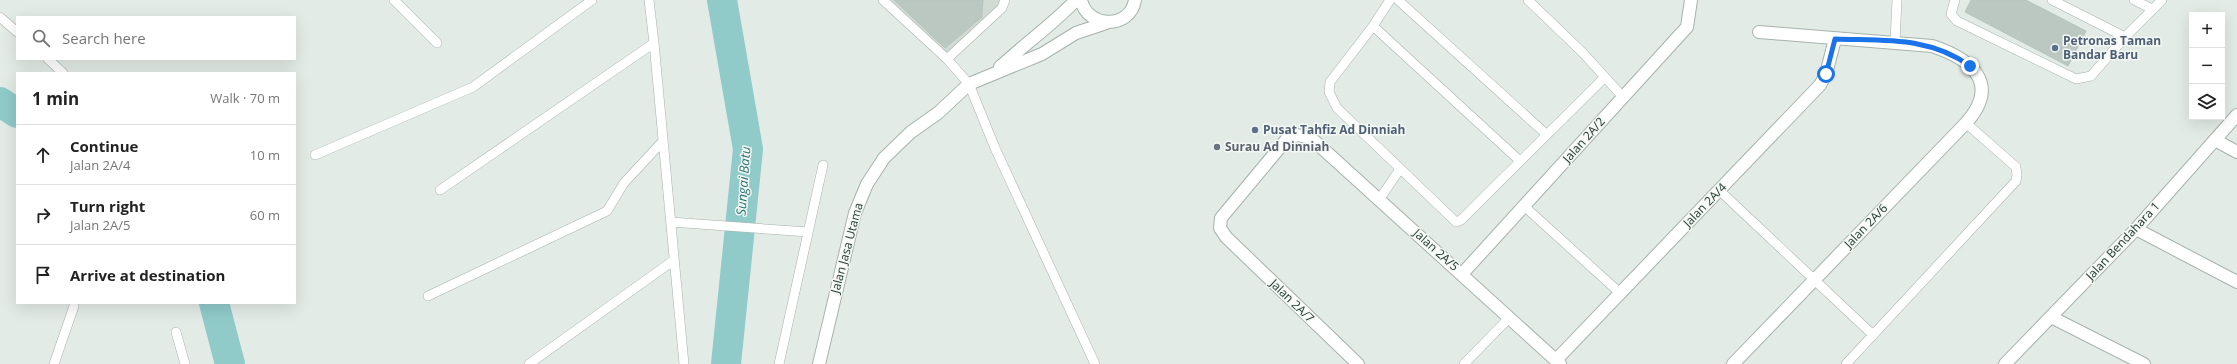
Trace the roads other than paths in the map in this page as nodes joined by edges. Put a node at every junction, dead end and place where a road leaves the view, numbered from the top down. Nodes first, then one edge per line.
1 (394, 0) edge
2 (592, 0) edge
3 (649, 0) edge
4 (883, 0) edge
5 (1005, 0) edge
6 (1076, 0) edge
7 (1081, 0) edge
8 (1390, 0) edge
9 (1398, 0) edge
10 (1528, 0) edge
11 (1691, 0) edge
12 (1896, 0) edge
13 (1955, 0) edge
14 (2052, 0) edge
15 (2134, 0) edge
16 (2162, 0) edge
17 (1135, 1) edge
18 (2152, 9) junction
19 (0, 17) edge
20 (1106, 23) junction
21 (1373, 26) junction
22 (16, 31) edge
23 (1759, 32) dead end
24 (2125, 37) junction
25 (1835, 39) junction
26 (1895, 42) junction
27 (437, 43) dead end
28 (654, 43) junction
29 (947, 59) junction
30 (49, 60) edge
31 (62, 72) edge
32 (994, 72) junction
33 (1604, 78) junction
34 (969, 84) junction
35 (1623, 98) junction
36 (2237, 116) edge
37 (1966, 123) junction
38 (1546, 134) junction
39 (2215, 140) junction
40 (664, 141) junction
41 (2237, 152) edge
42 (315, 155) dead end
43 (1520, 161) junction
44 (823, 165) dead end
45 (1400, 169) junction
46 (440, 190) dead end
47 (1719, 190) junction
48 (1379, 200) junction
49 (1524, 206) junction
50 (671, 222) junction
51 (2136, 229) junction
52 (808, 232) junction
53 (1226, 237) joint
54 (674, 260) junction
55 (1462, 274) junction
56 (1815, 279) junction
57 (2237, 282) edge
58 (1620, 293) junction
59 (428, 296) dead end
60 (74, 306) dead end
61 (2051, 317) junction
62 (1508, 318) junction
63 (176, 332) dead end
64 (1873, 334) junction
65 (1558, 362) edge
66 (54, 364) edge
67 (185, 364) edge
68 (529, 364) edge
69 (684, 364) edge
70 (779, 364) edge
71 (819, 364) edge
72 (1095, 364) edge
73 (1358, 364) edge
74 (1464, 364) edge
75 (1734, 364) edge
76 (1846, 364) edge
77 (2005, 364) edge
78 (2144, 364) edge

1 - 27 lane
2 - 42 lane
3 - 28 lane
4 - 29 lane
5 - 29 lane
6 - 32 street, Jalan Jasa Utama
7 - 20 street
8 - 21 lane
9 - 38 lane
10 - 33 lane
11 - 35 street, Jalan 2A/2
12 - 26 lane
13 - 24 lane
14 - 24 lane
15 - 18 lane
16 - 18 lane
17 - 20 street, Jalan Jasa Utama
18 - 24 lane
19 - 22 lane
20 - 32 street, Jalan Jasa Utama
21 - 43 lane
21 - 45 lane
23 - 25 street
25 - 26 street
25 - 47 street, Jalan 2A/4
26 - 37 street, Jalan 2A/6
28 - 40 lane
28 - 46 lane
29 - 34 lane
30 - 31 lane
32 - 34 street, Jalan Jasa Utama
33 - 35 lane
33 - 38 lane
34 - 71 street, Jalan Jasa Utama
34 - 72 lane
35 - 49 street, Jalan 2A/2
36 - 39 street, Jalan Bendahara 1
37 - 56 street, Jalan 2A/6
37 - 64 lane
38 - 43 lane
39 - 41 street
39 - 51 street, Jalan Bendahara 1
40 - 50 lane
40 - 59 lane
43 - 45 lane
44 - 52 lane
45 - 48 lane
47 - 56 lane
47 - 58 street, Jalan 2A/4
48 - 53 street, Jalan 2A/5
48 - 55 street, Jalan 2A/5
49 - 55 street, Jalan 2A/2
49 - 58 lane
50 - 52 lane
50 - 54 lane
51 - 57 street
51 - 61 street, Jalan Bendahara 1
52 - 70 lane
53 - 73 street, Jalan 2A/7
54 - 68 lane
54 - 69 lane
55 - 62 street, Jalan 2A/5
56 - 64 lane
56 - 75 street, Jalan 2A/6
58 - 65 street, Jalan 2A/4
60 - 66 lane
61 - 77 street, Jalan Bendahara 1
61 - 78 street
62 - 65 street, Jalan 2A/5
62 - 74 lane
63 - 67 lane
64 - 76 lane

